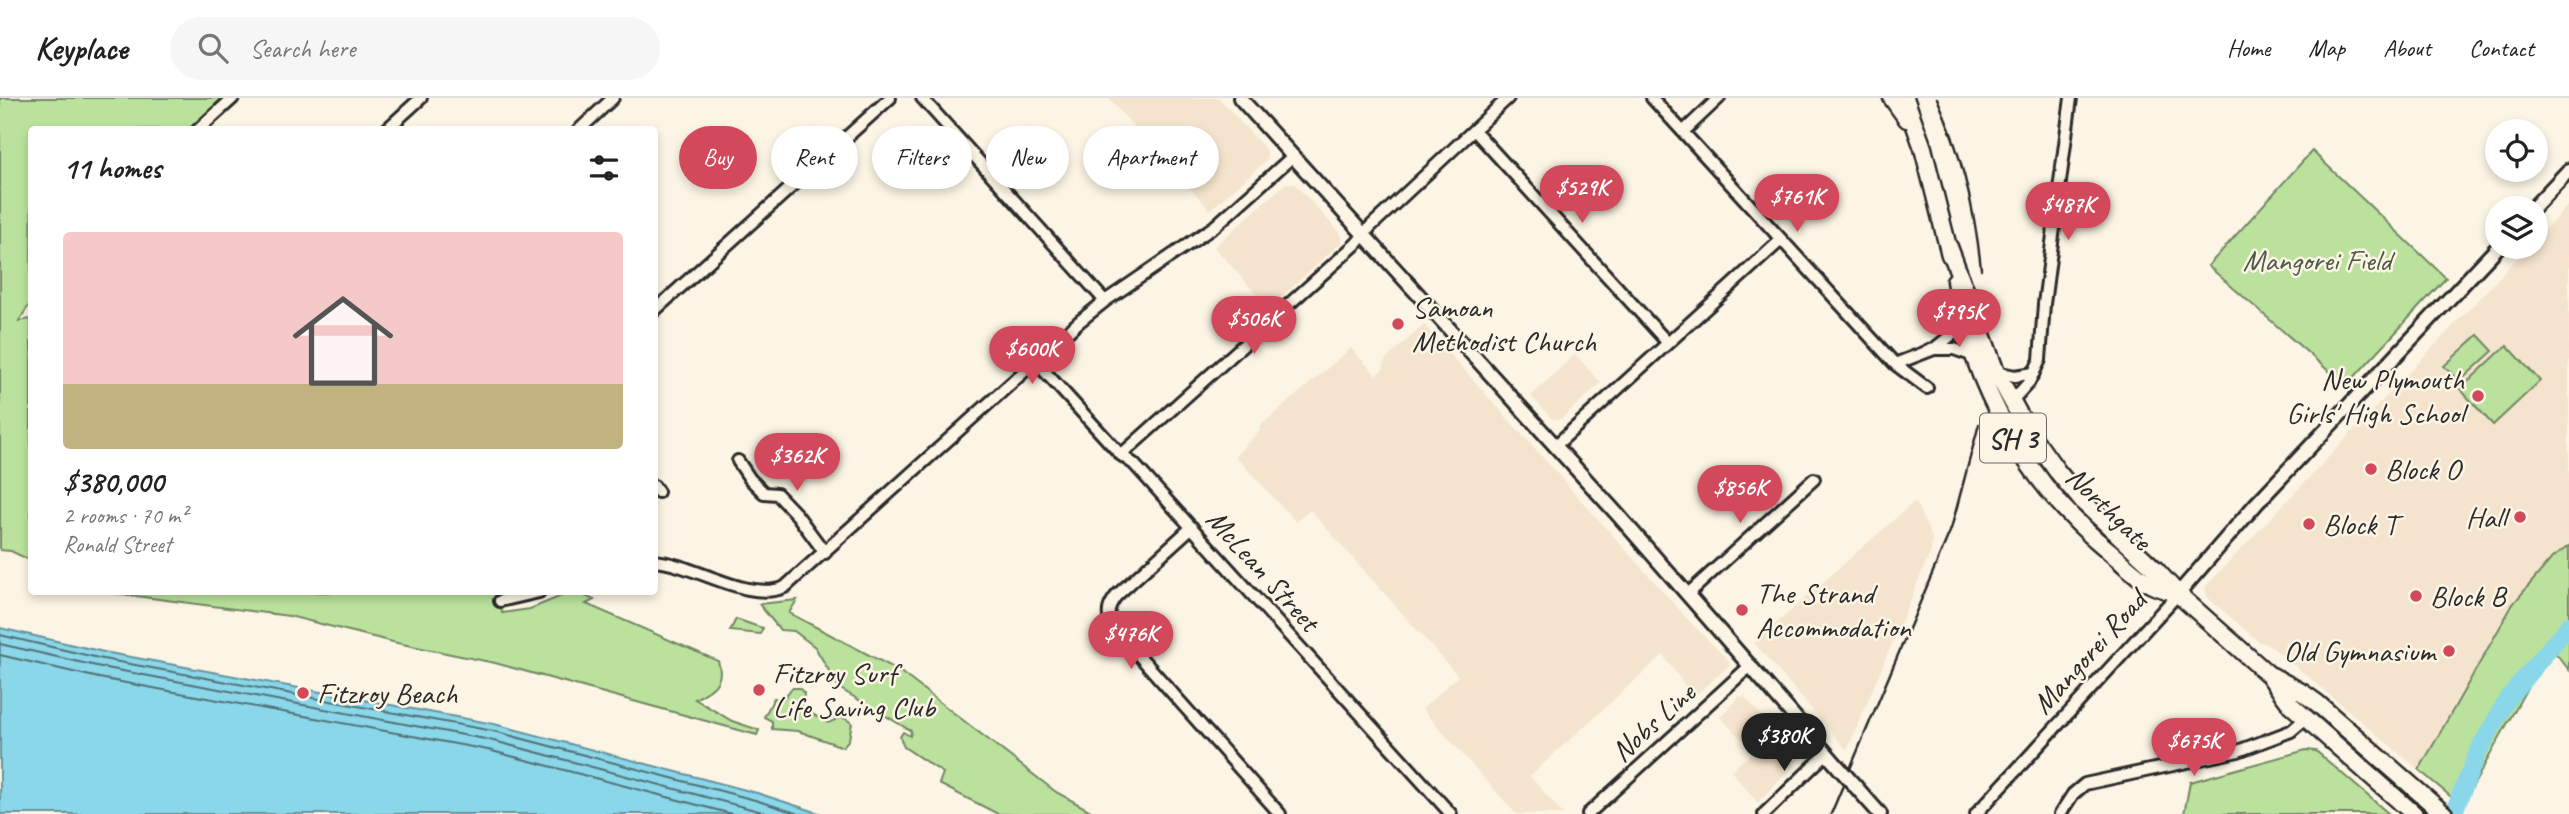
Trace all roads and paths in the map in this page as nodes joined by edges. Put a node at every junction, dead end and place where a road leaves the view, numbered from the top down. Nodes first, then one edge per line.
1 (233, 98) edge
2 (421, 98) edge
3 (613, 98) edge
4 (890, 98) edge
5 (922, 98) edge
6 (1240, 98) edge
7 (1508, 98) edge
8 (1652, 98) edge
9 (1719, 98) edge
10 (1892, 98) edge
11 (1905, 98) edge
12 (2071, 98) edge
13 (202, 126) edge
14 (390, 126) edge
15 (583, 126) edge
16 (1474, 130) junction
17 (1683, 132) junction
18 (1923, 148) junction
19 (1293, 156) junction
20 (2569, 170) edge
21 (2544, 196) edge
22 (1363, 234) junction
23 (1781, 240) junction
24 (1949, 247) junction
25 (2487, 259) edge
26 (1105, 301) junction
27 (658, 307) edge
28 (1964, 325) junction
29 (1667, 342) junction
30 (1934, 349) junction
31 (1974, 356) junction
32 (1036, 362) junction
33 (1895, 364) junction
34 (1996, 372) junction
35 (2034, 373) junction
36 (1927, 388) dead end
37 (2011, 402) junction
38 (1555, 446) junction
39 (1121, 455) junction
40 (738, 461) dead end
41 (1814, 479) dead end
42 (1192, 527) junction
43 (825, 553) junction
44 (658, 562) edge
45 (1689, 594) junction
46 (2178, 594) junction
47 (526, 595) edge
48 (500, 601) dead end
49 (1751, 665) junction
50 (2269, 675) junction
51 (2306, 718) junction
52 (1826, 754) junction
53 (1280, 814) edge
54 (1451, 814) edge
55 (1588, 814) edge
56 (1764, 814) edge
57 (1880, 814) edge
58 (1976, 814) edge
59 (2060, 814) edge
60 (2414, 814) edge
61 (2444, 814) edge

1 - 13 street
2 - 14 street
3 - 15 street
4 - 27 street
5 - 26 street
6 - 19 main road
7 - 16 street
8 - 17 street
9 - 17 street
10 - 18 highway
11 - 18 highway, Northgate / SH 3
12 - 35 street
16 - 22 street
16 - 29 street
17 - 23 street
18 - 24 highway, Northgate / SH 3
19 - 22 main road
19 - 26 street
20 - 21 main road
22 - 38 main road
22 - 39 street
23 - 29 street
23 - 33 street
24 - 28 highway, Northgate / SH 3
24 - 34 highway, Northgate / SH 3
25 - 46 main road, Mangorei Road
26 - 32 street
28 - 30 street
28 - 31 highway, Northgate / SH 3
29 - 38 street
30 - 31 street
30 - 33 street
31 - 46 highway, Northgate / SH 3
32 - 39 street, McLean Street
32 - 43 street
33 - 36 street
34 - 35 street
34 - 37 highway, Northgate / SH 3
35 - 37 street
37 - 46 highway, Northgate / SH 3
38 - 45 main road
39 - 42 street, McLean Street
40 - 43 street
41 - 45 street
42 - 53 street
42 - 54 street, McLean Street
43 - 44 street
45 - 49 main road
46 - 50 highway, Northgate / SH 3
46 - 58 street, Mangorei Road
47 - 48 street
49 - 52 main road
49 - 55 street, Nobs Line
50 - 51 highway, Northgate / SH 3
50 - 61 highway, Northgate / SH 3
51 - 59 street
51 - 60 highway, Northgate / SH 3
52 - 56 street
52 - 57 main road, bridge

